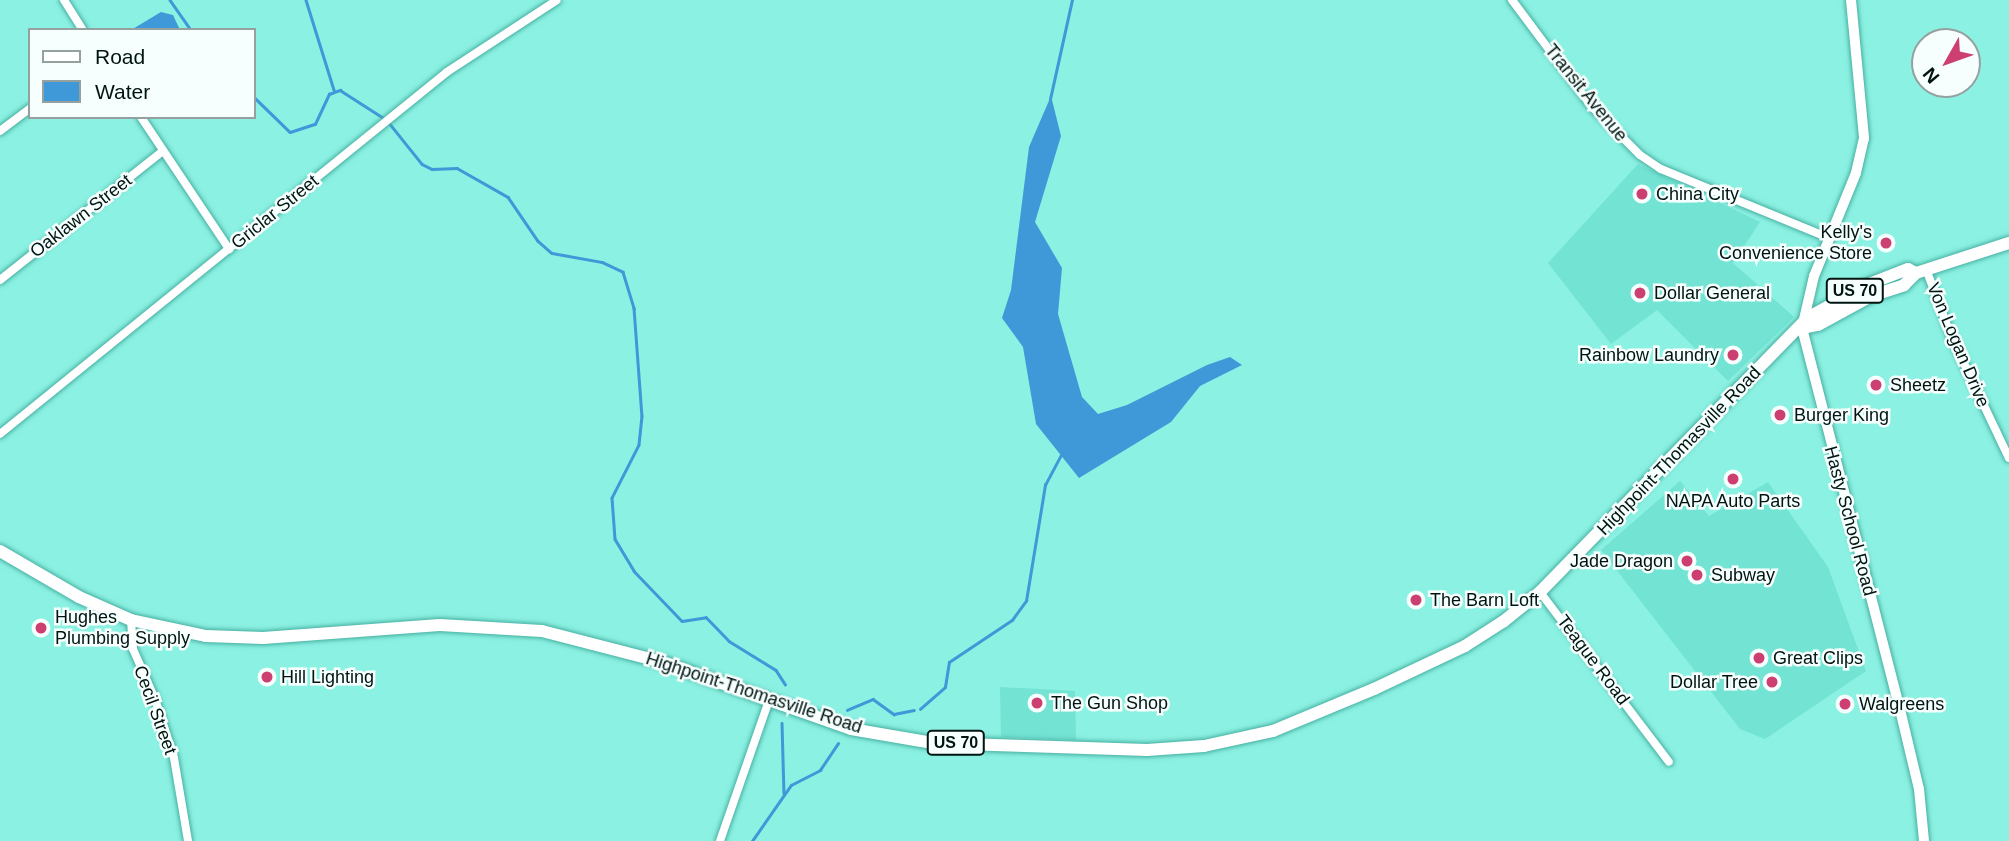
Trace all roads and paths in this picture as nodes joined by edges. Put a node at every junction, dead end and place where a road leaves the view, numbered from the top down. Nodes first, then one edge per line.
1 (64, 0) edge
2 (557, 0) edge
3 (1512, 0) edge
4 (1851, 0) edge
5 (82, 28) edge
6 (28, 110) edge
7 (142, 119) edge
8 (0, 131) edge
9 (163, 151) junction
10 (1827, 237) junction
11 (2009, 243) edge
12 (229, 249) junction
13 (1921, 271) junction
14 (0, 280) edge
15 (1802, 328) junction
16 (0, 419) edge
17 (3, 431) edge
18 (2009, 458) edge
19 (0, 551) edge
20 (1540, 592) junction
21 (131, 620) junction
22 (769, 700) junction
23 (1669, 762) dead end
24 (188, 841) edge
25 (720, 841) edge
26 (1924, 841) edge

1 - 5 street
2 - 12 street, Griclar Street
3 - 10 street, Transit Avenue
4 - 10 street, Hasty School Road
6 - 8 street
7 - 9 street
9 - 12 street
9 - 14 street, Oaklawn Street
10 - 15 street, Hasty School Road
11 - 13 main road, Highpoint-Thomasville Road / US 70
12 - 17 street, Griclar Street
13 - 15 main road, Highpoint-Thomasville Road / US 70
13 - 18 street, Von Logan Drive
15 - 20 main road, Highpoint-Thomasville Road / US 70
15 - 26 street, Hasty School Road
16 - 17 street
19 - 21 main road, Highpoint-Thomasville Road / US 70
20 - 22 main road, Highpoint-Thomasville Road / US 70
20 - 23 street, Teague Road
21 - 22 main road, Highpoint-Thomasville Road / US 70
21 - 24 street, Cecil Street
22 - 25 street

